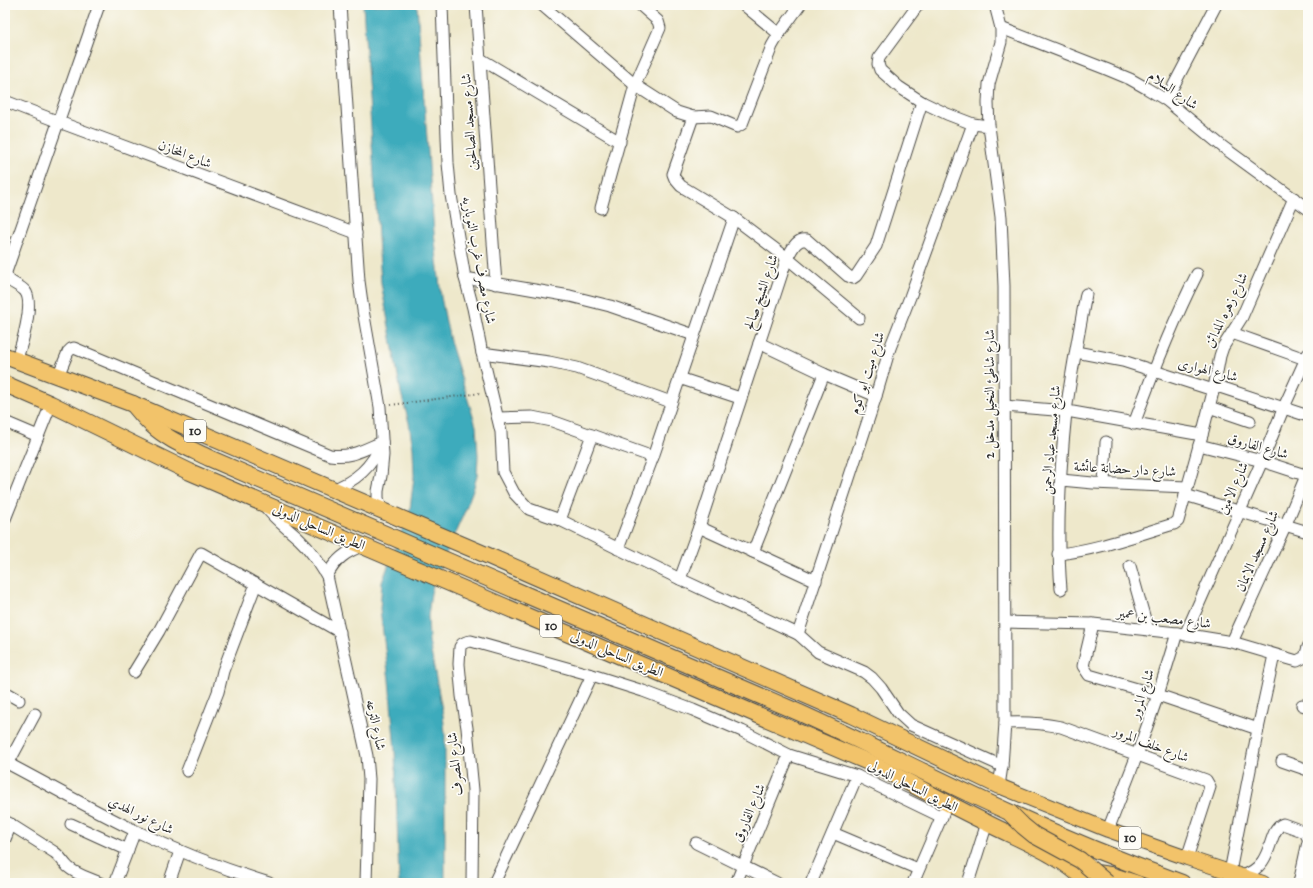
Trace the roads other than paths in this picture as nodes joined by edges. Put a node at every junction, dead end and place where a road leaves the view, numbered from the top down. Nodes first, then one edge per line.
1 (99, 5) edge
2 (340, 5) edge
3 (442, 5) edge
4 (476, 5) edge
5 (542, 5) edge
6 (640, 5) edge
7 (744, 5) edge
8 (800, 5) edge
9 (918, 5) edge
10 (995, 5) edge
11 (1216, 5) edge
12 (1002, 28) junction
13 (779, 34) junction
14 (479, 58) junction
15 (635, 85) junction
16 (1166, 100) junction
17 (5, 101) edge
18 (922, 102) junction
19 (694, 117) junction
20 (59, 122) junction
21 (973, 124) junction
22 (989, 126) junction
23 (620, 142) junction
24 (1294, 198) junction
25 (601, 208) dead end
26 (1308, 209) edge
27 (734, 218) junction
28 (356, 233) junction
29 (787, 258) junction
30 (1197, 274) dead end
31 (465, 278) junction
32 (496, 284) junction
33 (1086, 294) dead end
34 (859, 318) dead end
35 (1232, 333) junction
36 (694, 335) junction
37 (759, 343) junction
38 (1076, 352) junction
39 (482, 353) junction
40 (1307, 357) edge
41 (11, 359) edge
42 (1154, 371) junction
43 (824, 374) junction
44 (58, 376) junction
45 (679, 378) junction
46 (5, 384) edge
47 (1214, 388) junction
48 (876, 396) junction
49 (740, 398) junction
50 (671, 402) junction
51 (51, 404) junction
52 (133, 404) junction
53 (1004, 406) junction
54 (1209, 407) junction
55 (1284, 407) junction
56 (1066, 411) junction
57 (1308, 416) edge
58 (498, 418) junction
59 (1250, 421) dead end
60 (5, 422) edge
61 (1134, 424) junction
62 (592, 435) junction
63 (38, 436) junction
64 (1200, 440) junction
65 (382, 442) junction
66 (1106, 442) dead end
67 (653, 457) junction
68 (1262, 461) junction
69 (1307, 474) edge
70 (1061, 480) junction
71 (1104, 483) junction
72 (331, 490) junction
73 (1186, 491) junction
74 (263, 503) junction
75 (1239, 511) junction
76 (382, 512) junction
77 (5, 518) edge
78 (560, 520) junction
79 (1286, 524) junction
80 (699, 527) junction
81 (1308, 532) edge
82 (362, 546) junction
83 (618, 549) junction
84 (753, 552) junction
85 (1058, 554) junction
86 (1130, 566) dead end
87 (327, 576) junction
88 (680, 579) junction
89 (816, 581) junction
90 (256, 584) junction
91 (1061, 589) dead end
92 (1005, 622) junction
93 (1093, 624) junction
94 (1148, 630) junction
95 (340, 632) junction
96 (798, 634) junction
97 (1181, 634) junction
98 (1232, 642) junction
99 (1308, 647) edge
100 (1274, 655) junction
101 (134, 672) dead end
102 (592, 675) junction
103 (5, 692) edge
104 (1158, 695) junction
105 (20, 700) dead end
106 (35, 714) dead end
107 (1005, 723) junction
108 (1258, 729) junction
109 (789, 755) junction
110 (1137, 755) junction
111 (1282, 761) dead end
112 (7, 763) edge
113 (1002, 766) junction
114 (1308, 770) edge
115 (187, 771) dead end
116 (857, 776) junction
117 (998, 786) junction
118 (944, 810) junction
119 (1010, 813) junction
120 (8, 823) edge
121 (71, 824) dead end
122 (987, 824) junction
123 (1108, 830) junction
124 (135, 831) junction
125 (833, 833) junction
126 (5, 838) edge
127 (1308, 838) edge
128 (1308, 842) edge
129 (696, 843) dead end
130 (128, 850) junction
131 (180, 851) junction
132 (1187, 858) junction
133 (743, 866) junction
134 (918, 869) junction
135 (1075, 870) junction
136 (1236, 874) junction
137 (100, 883) edge
138 (115, 883) edge
139 (169, 883) edge
140 (269, 883) edge
141 (366, 883) edge
142 (473, 883) edge
143 (494, 883) edge
144 (736, 883) edge
145 (777, 883) edge
146 (811, 883) edge
147 (912, 883) edge
148 (968, 883) edge
149 (1088, 883) edge
150 (1107, 883) edge
151 (1138, 883) edge
152 (1182, 883) edge
153 (1263, 883) edge
154 (1299, 883) edge

1 - 20 street
2 - 28 street
3 - 31 street, شارع مصرف غرب النوباريه
4 - 14 street, شارع مسجد الصالحين
5 - 15 street
6 - 15 street
7 - 13 street
8 - 13 street
9 - 18 street
10 - 12 street, شارع شاطئ النخيل مدخل 2
11 - 16 street
12 - 16 street, شارع السلام
12 - 22 street, شارع شاطئ النخيل مدخل 2
13 - 19 street
14 - 23 street
14 - 32 street, شارع مسجد الصالحين
15 - 19 street
15 - 23 street
16 - 24 street, شارع السلام
17 - 20 street, شارع المخازن
18 - 21 street
18 - 29 street, شارع الشيخ صالح
19 - 27 street
20 - 28 street, شارع المخازن
20 - 41 street
21 - 22 street
21 - 48 street, شارع ميت ابو كوم
22 - 53 street, شارع شاطئ النخيل مدخل 2
23 - 25 street
24 - 26 street, شارع السلام
24 - 35 street, شارع زهره المدائن
27 - 29 street
27 - 36 street
28 - 65 street
29 - 34 street
29 - 37 street, شارع الشيخ صالح
30 - 42 street
31 - 32 street
31 - 39 street, شارع مصرف غرب النوباريه
32 - 36 street
33 - 38 street, شارع مسجد عباد الرحمن
35 - 40 street
35 - 47 street, شارع زهره المدائن
36 - 45 street
37 - 43 street
37 - 49 street, شارع الشيخ صالح
38 - 42 street, شارع الهوارى
38 - 56 street, شارع مسجد عباد الرحمن
39 - 50 street
39 - 58 street, شارع مصرف غرب النوباريه
40 - 55 street, شارع الامين
41 - 44 highway, 10
42 - 47 street, شارع الهوارى
42 - 61 street
43 - 48 street
43 - 84 street
44 - 52 highway, 10
44 - 65 street
45 - 49 street
45 - 50 street
46 - 51 highway, الطريق الساحلى الدولى / 10
47 - 54 street, شارع زهره المدائن
47 - 55 street, شارع الهوارى
48 - 89 street, شارع ميت ابو كوم
49 - 80 street, شارع الشيخ صالح
50 - 67 street
51 - 63 street
51 - 74 highway, الطريق الساحلى الدولى / 10
52 - 72 highway, 10
52 - 119 highway
53 - 56 street, شارع الفاروق
53 - 92 street, شارع شاطئ النخيل مدخل 2
54 - 59 street
54 - 64 street, شارع زهره المدائن
55 - 57 street, شارع الهوارى
55 - 68 street, شارع الامين
56 - 61 street, شارع الفاروق
56 - 70 street, شارع مسجد عباد الرحمن
58 - 62 street
58 - 78 street, شارع مصرف غرب النوباريه
60 - 63 street
61 - 64 street, شارع الفاروق
62 - 67 street
62 - 78 street
63 - 77 street
64 - 68 street, شارع الفاروق
64 - 73 street, شارع زهره المدائن
65 - 72 street
65 - 76 street
66 - 71 street
67 - 83 street
68 - 69 street, شارع الفاروق
68 - 75 street, شارع الامين
69 - 79 street, شارع مسجد الايمان
70 - 71 street, شارع دار حضانة عائشة
70 - 85 street, شارع مسجد عباد الرحمن
71 - 73 street, شارع دار حضانة عائشة
72 - 76 highway, 10
73 - 75 street, شارع دار حضانة عائشة
73 - 85 street, شارع زهره المدائن
74 - 82 highway, الطريق الساحلى الدولى / 10
74 - 87 street, شارع الترعه
75 - 79 street, شارع دار حضانة عائشة
75 - 97 street, شارع الامين
76 - 117 highway, 10
78 - 83 street
79 - 81 street, شارع دار حضانة عائشة
79 - 98 street, شارع مسجد الايمان
80 - 84 street
80 - 88 street, شارع الشيخ صالح
82 - 87 street
82 - 118 highway, الطريق الساحلى الدولى / 10
83 - 88 street
84 - 89 street
85 - 91 street, شارع مسجد عباد الرحمن
86 - 94 street
87 - 95 street, شارع الترعه
88 - 96 street
89 - 96 street, شارع ميت ابو كوم
90 - 95 street
90 - 101 street
90 - 115 street
92 - 93 street, شارع مصعب بن عمير
92 - 107 street, شارع شاطئ النخيل مدخل 2
93 - 94 street, شارع مصعب بن عمير
93 - 104 street
94 - 97 street, شارع مصعب بن عمير
95 - 141 street, شارع الترعه
96 - 113 street
97 - 98 street, شارع مصعب بن عمير
97 - 104 street, شارع المرور
98 - 100 street, شارع مصعب بن عمير
99 - 100 street, شارع مصعب بن عمير
100 - 108 street
102 - 109 street
102 - 142 street, شارع المصرف
102 - 143 street
103 - 105 street
104 - 108 street
104 - 110 street, شارع المرور
106 - 112 street
107 - 110 street, شارع خلف المرور
107 - 113 street, شارع شاطئ النخيل مدخل 2
108 - 136 street
109 - 116 street
109 - 133 street, شارع الفاروق
110 - 123 street, شارع المرور
110 - 132 street, شارع خلف المرور
111 - 114 street
112 - 124 street, شارع نور الهدي
113 - 117 street, شارع شاطئ النخيل مدخل 2
116 - 118 street
116 - 125 street
117 - 123 main road, 10
118 - 122 highway, الطريق الساحلى الدولى / 10
118 - 134 street
119 - 150 highway, bridge
119 - 152 highway
120 - 126 street
120 - 137 street
121 - 130 street
122 - 135 highway, الطريق الساحلى الدولى / 10
122 - 148 street
123 - 132 main road, 10
124 - 130 street
124 - 131 street, شارع نور الهدي
125 - 134 street
125 - 146 street
127 - 136 street
128 - 154 street
129 - 133 street
130 - 138 street
131 - 139 street
131 - 140 street, شارع نور الهدي
132 - 136 main road, 10
133 - 144 street, شارع الفاروق
133 - 145 street
134 - 147 street
135 - 149 highway, الطريق الساحلى الدولى / 10
135 - 151 main road, 10
136 - 153 main road, 10

